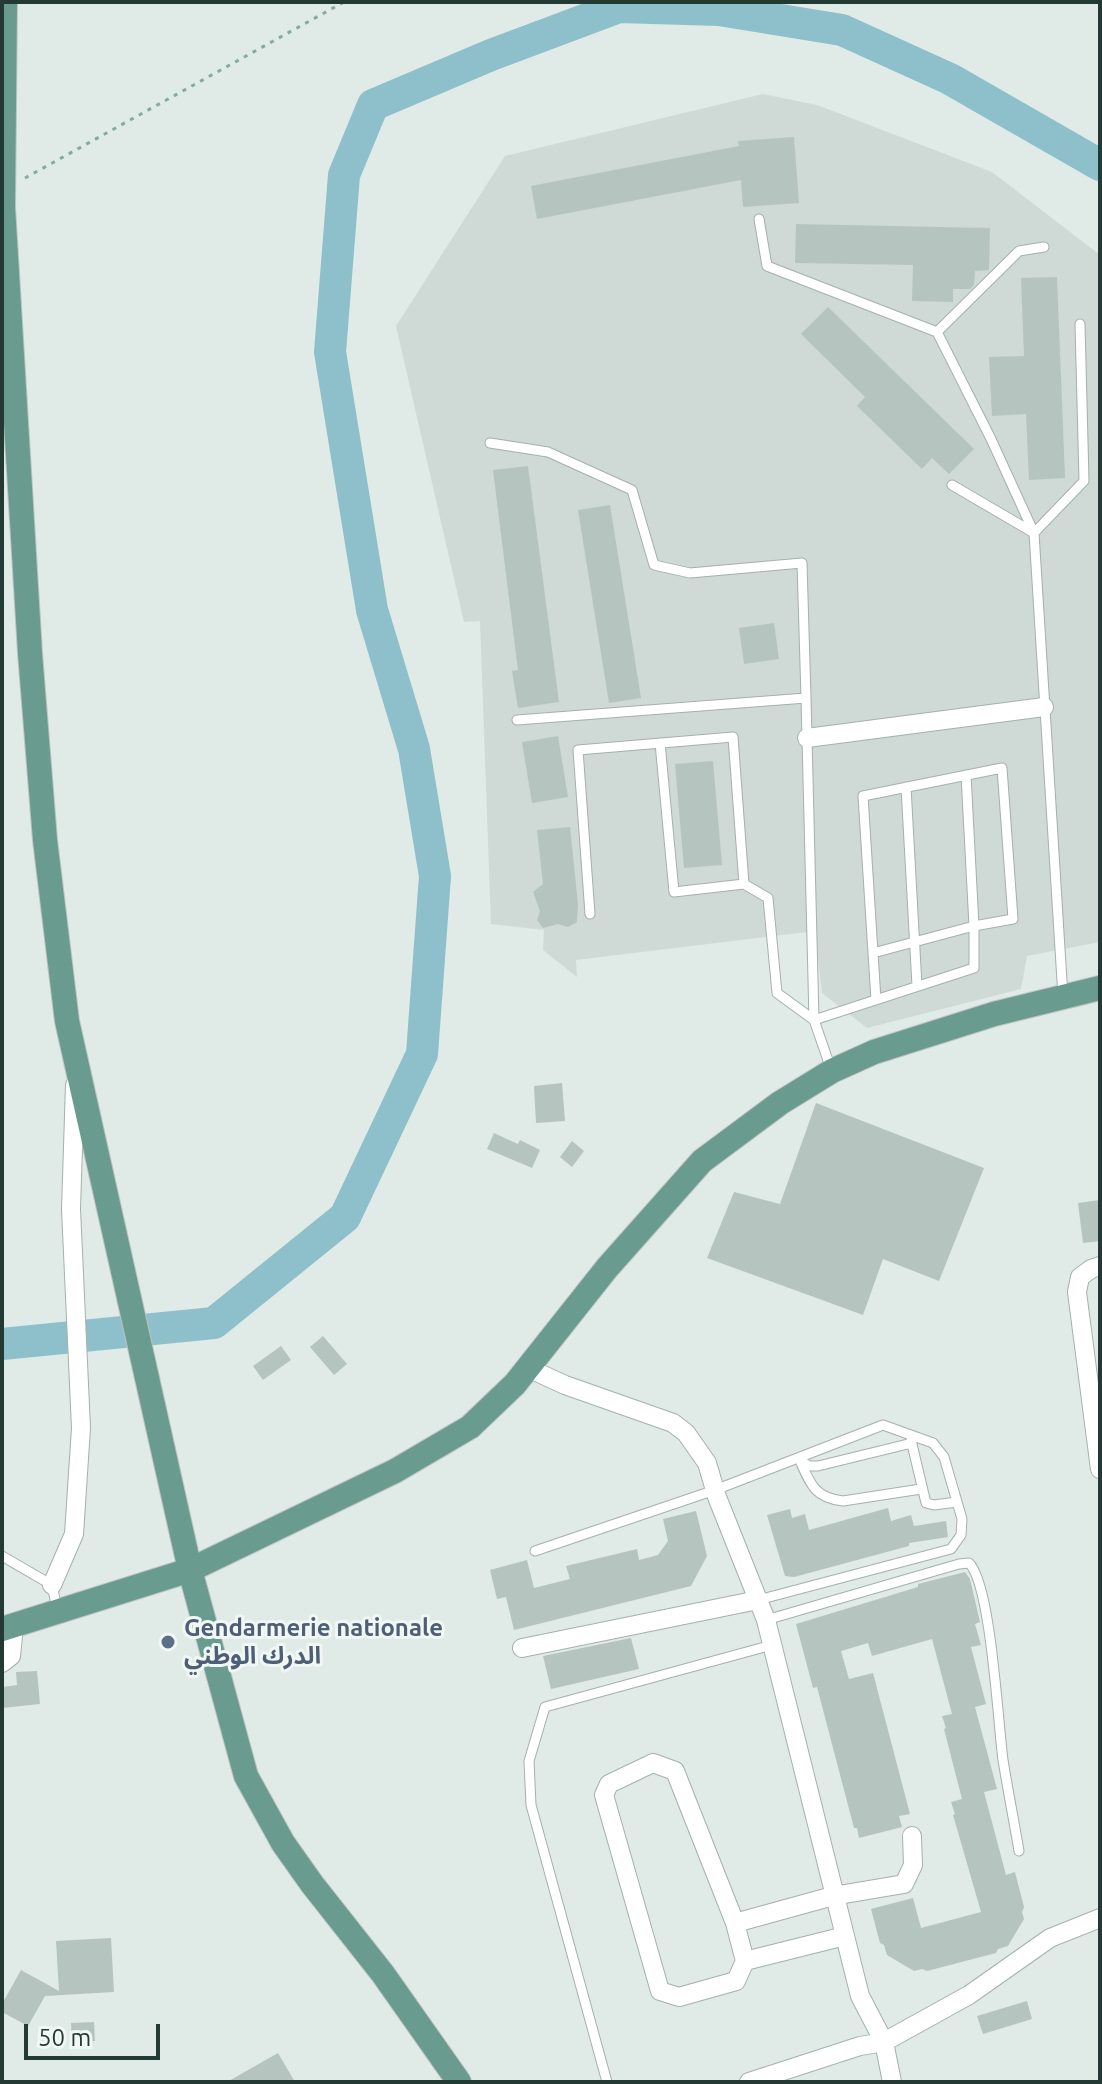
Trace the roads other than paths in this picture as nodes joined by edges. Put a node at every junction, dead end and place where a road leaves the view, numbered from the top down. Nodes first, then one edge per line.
1 (5, 2) edge
2 (4, 190) edge
3 (759, 219) dead end
4 (1044, 247) dead end
5 (1080, 324) dead end
6 (937, 332) junction
7 (490, 443) dead end
8 (952, 485) dead end
9 (1034, 533) junction
10 (806, 698) junction
11 (1044, 707) junction
12 (517, 720) dead end
13 (807, 738) junction
14 (660, 743) junction
15 (966, 775) junction
16 (906, 787) junction
17 (744, 884) junction
18 (590, 914) dead end
19 (974, 926) junction
20 (915, 942) junction
21 (873, 953) junction
22 (917, 986) junction
23 (1100, 988) edge
24 (1063, 997) junction
25 (876, 1000) junction
26 (814, 1020) junction
27 (76, 1058) junction
28 (832, 1071) junction
29 (1100, 1266) edge
30 (528, 1368) junction
31 (911, 1438) junction
32 (800, 1460) junction
33 (1100, 1469) edge
34 (921, 1489) junction
35 (715, 1490) junction
36 (957, 1502) junction
37 (535, 1551) dead end
38 (2, 1556) edge
39 (190, 1570) junction
40 (52, 1585) junction
41 (758, 1600) junction
42 (57, 1612) junction
43 (766, 1620) junction
44 (8, 1627) edge
45 (772, 1645) junction
46 (522, 1648) dead end
47 (2, 1663) edge
48 (912, 1836) dead end
49 (1019, 1851) dead end
50 (833, 1896) junction
51 (1100, 1918) edge
52 (735, 1923) junction
53 (845, 1936) junction
54 (745, 1961) junction
55 (884, 2042) junction
56 (459, 2082) edge
57 (607, 2082) edge
58 (749, 2082) edge
59 (892, 2082) edge

1 - 2 main road
2 - 27 main road
3 - 6 lane
4 - 6 lane
5 - 9 lane
6 - 9 lane
7 - 10 lane
8 - 9 lane
9 - 11 lane
10 - 12 lane
10 - 13 lane
11 - 13 street
11 - 24 lane
13 - 26 lane
14 - 17 lane
14 - 17 lane
14 - 18 lane
15 - 16 lane
15 - 19 lane
15 - 19 lane
16 - 20 lane
16 - 21 lane
17 - 26 lane
19 - 20 lane
19 - 22 lane
20 - 21 lane
20 - 22 lane
21 - 25 lane
22 - 25 lane
23 - 24 main road
24 - 28 main road
25 - 26 lane
26 - 28 lane
27 - 39 main road
27 - 40 street
28 - 30 main road
29 - 33 street
30 - 35 street
30 - 39 main road
31 - 32 lane
31 - 32 lane
31 - 34 lane
31 - 36 lane
32 - 34 lane
32 - 35 lane
34 - 36 lane
35 - 37 lane
35 - 41 street
36 - 41 lane
38 - 40 lane
39 - 42 main road
39 - 56 main road
40 - 42 lane
41 - 43 street
41 - 46 street
42 - 44 main road
43 - 45 street
43 - 49 lane
44 - 47 street
45 - 50 street
45 - 57 lane
48 - 50 street
50 - 52 street
50 - 53 street
51 - 55 street
52 - 54 street
52 - 54 street
53 - 54 street
53 - 55 street
55 - 58 street
55 - 59 street

